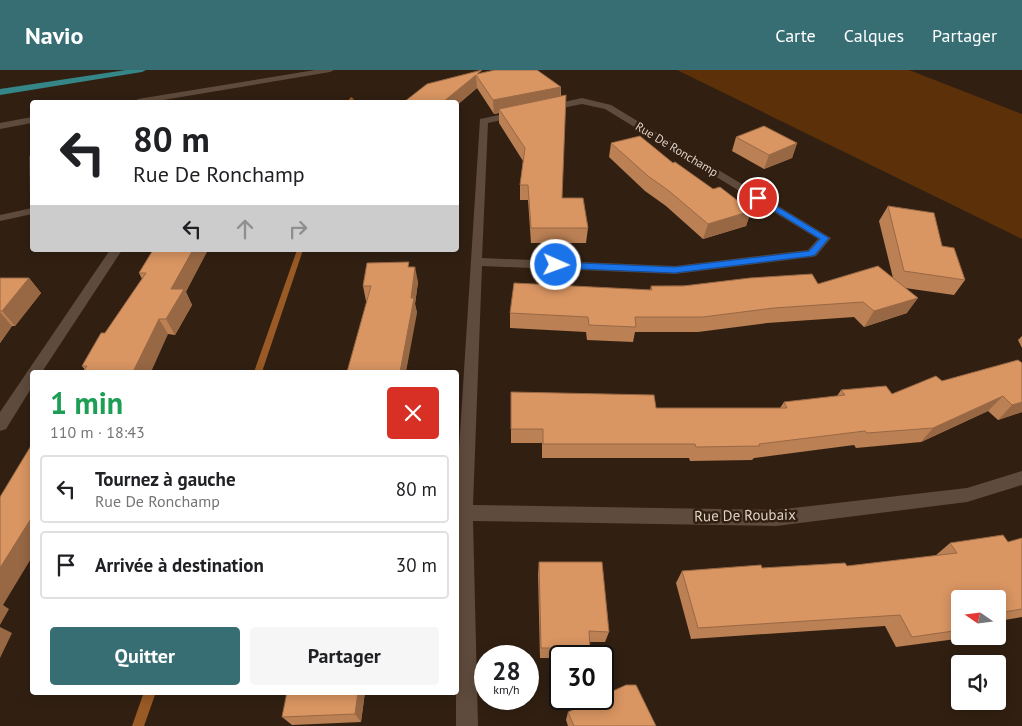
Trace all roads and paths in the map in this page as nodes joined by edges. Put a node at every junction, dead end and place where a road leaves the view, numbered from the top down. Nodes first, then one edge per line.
1 (142, 70) edge
2 (330, 70) edge
3 (0, 92) edge
4 (150, 100) edge
5 (30, 120) edge
6 (0, 126) edge
7 (30, 212) edge
8 (0, 218) edge
9 (115, 252) edge
10 (476, 262) junction
11 (36, 370) edge
12 (30, 379) edge
13 (0, 425) edge
14 (1022, 478) edge
15 (464, 513) junction
16 (467, 726) edge

1 - 3 highway
2 - 4 street
5 - 6 street
7 - 8 street
9 - 11 street
10 - 10 street, Rue De Ronchamp
10 - 15 street, Rue De Ronchamp
12 - 13 street
14 - 15 street, Rue De Roubaix
15 - 16 street, Rue De Ronchamp

